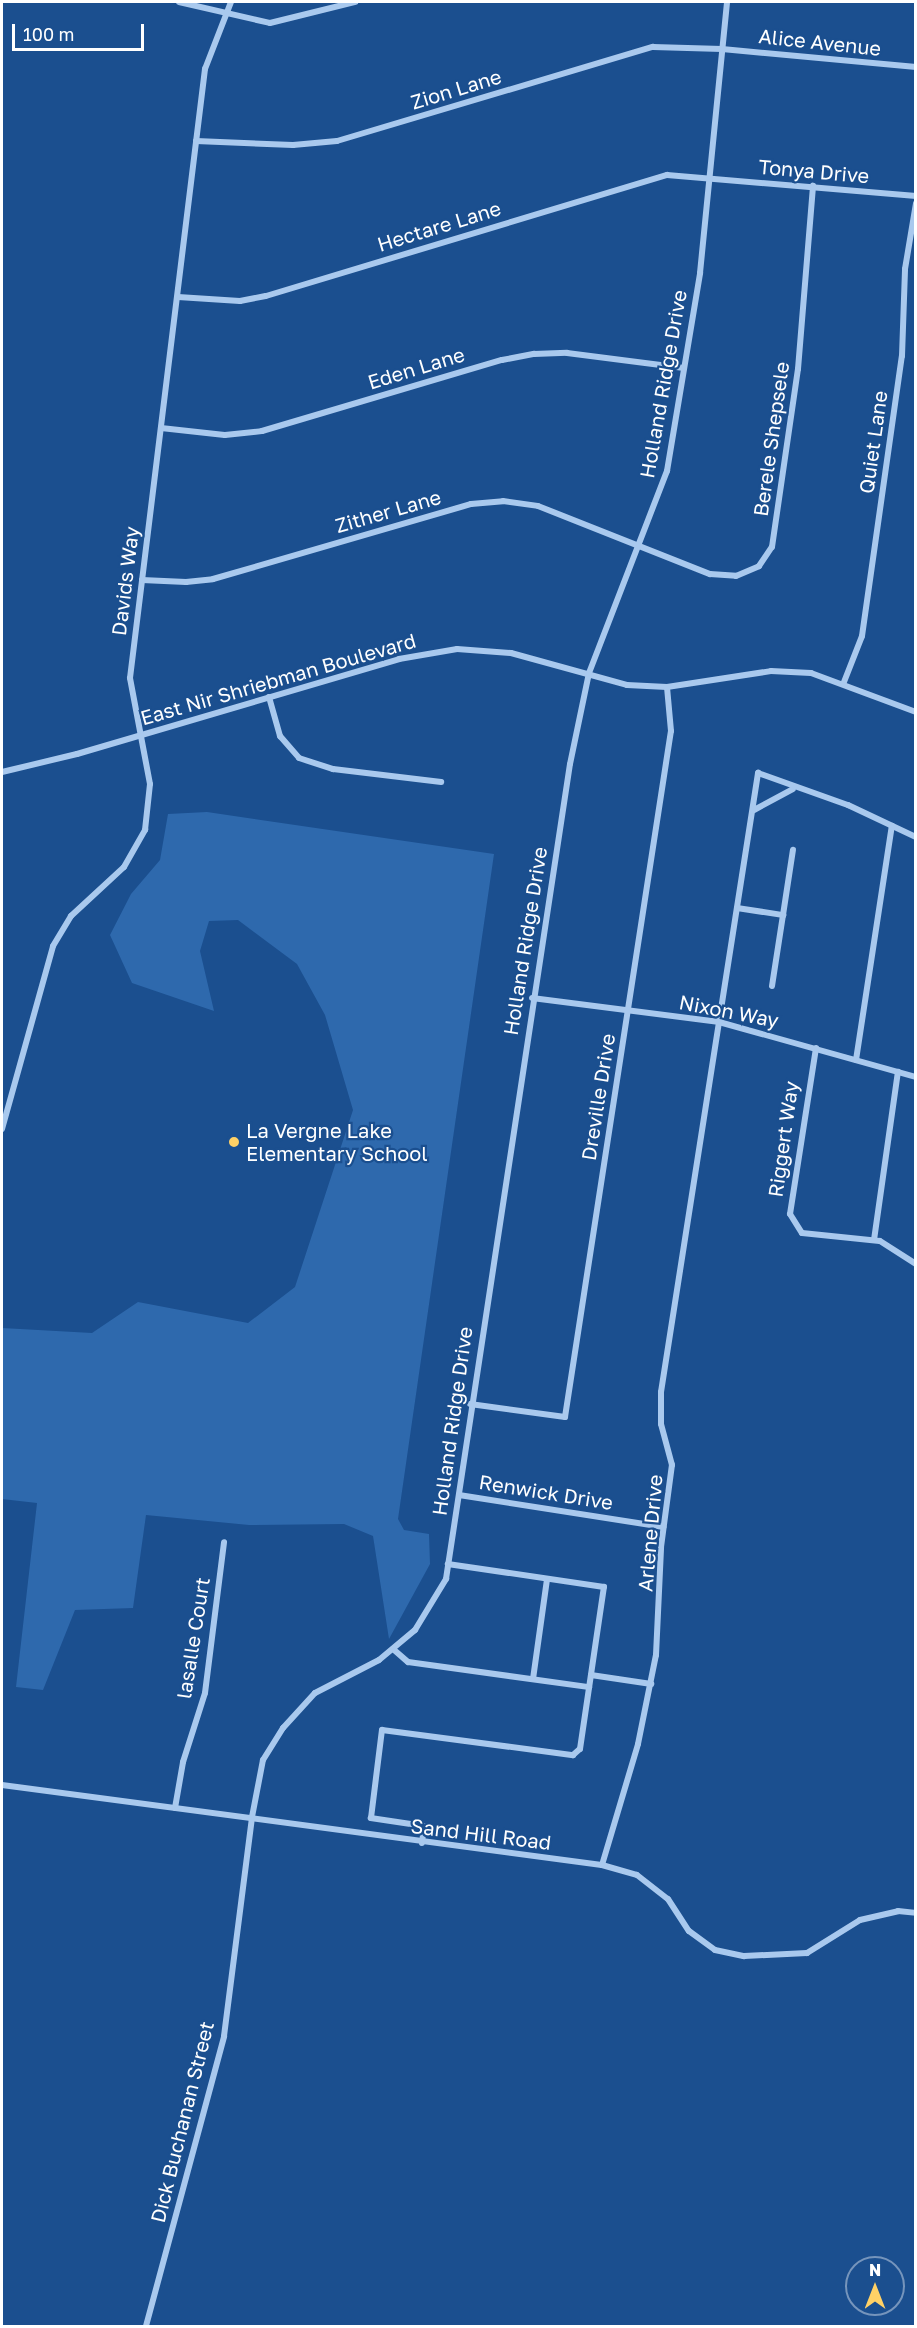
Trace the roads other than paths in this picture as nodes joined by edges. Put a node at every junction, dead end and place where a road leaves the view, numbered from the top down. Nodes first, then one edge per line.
1 (179, 2) edge
2 (231, 2) edge
3 (355, 2) edge
4 (727, 2) edge
5 (225, 13) junction
6 (722, 49) junction
7 (915, 68) edge
8 (196, 141) junction
9 (709, 178) junction
10 (813, 186) junction
11 (915, 196) edge
12 (915, 202) edge
13 (178, 297) junction
14 (684, 368) junction
15 (161, 428) junction
16 (641, 547) junction
17 (142, 580) junction
18 (589, 673) junction
19 (844, 682) junction
20 (667, 687) junction
21 (269, 697) junction
22 (915, 712) edge
23 (142, 735) junction
24 (2, 772) edge
25 (441, 782) dead end
26 (793, 789) junction
27 (754, 810) junction
28 (892, 826) junction
29 (915, 837) edge
30 (793, 850) dead end
31 (737, 908) junction
32 (783, 915) junction
33 (772, 986) dead end
34 (532, 998) junction
35 (628, 1012) junction
36 (719, 1022) junction
37 (816, 1047) junction
38 (856, 1060) junction
39 (898, 1072) junction
40 (915, 1077) edge
41 (2, 1129) edge
42 (874, 1240) junction
43 (915, 1264) edge
44 (470, 1404) junction
45 (459, 1495) junction
46 (664, 1527) junction
47 (224, 1542) dead end
48 (448, 1564) junction
49 (547, 1579) junction
50 (393, 1649) junction
51 (591, 1675) junction
52 (533, 1679) junction
53 (651, 1684) junction
54 (589, 1687) junction
55 (2, 1785) edge
56 (175, 1808) junction
57 (252, 1817) junction
58 (422, 1843) junction
59 (602, 1864) junction
60 (915, 1913) edge
61 (146, 2326) edge

1 - 5 street
2 - 5 street, Davids Way
3 - 5 street
4 - 6 street, Holland Ridge Drive
5 - 8 street, Davids Way
6 - 7 street, Alice Avenue
6 - 8 street, Zion Lane
6 - 9 street, Holland Ridge Drive
8 - 13 street, Davids Way
9 - 10 street, Tonya Drive
9 - 13 street, Hectare Lane
9 - 14 street, Holland Ridge Drive
10 - 11 street, Tonya Drive
10 - 16 street, Berele Shepsele
12 - 19 street, Quiet Lane
13 - 15 street, Davids Way
14 - 15 street, Eden Lane
14 - 16 street, Holland Ridge Drive
15 - 17 street, Davids Way
16 - 17 street, Zither Lane
16 - 18 street, Holland Ridge Drive
17 - 23 street, Davids Way
18 - 20 street, East Nir Shriebman Boulevard
18 - 21 street, East Nir Shriebman Boulevard
18 - 34 street, Holland Ridge Drive
19 - 20 street, East Nir Shriebman Boulevard
19 - 22 street, East Nir Shriebman Boulevard
20 - 35 street, Dreville Drive
21 - 23 street, East Nir Shriebman Boulevard
21 - 25 street
23 - 24 street, East Nir Shriebman Boulevard
23 - 41 street, Davids Way
26 - 27 street
26 - 27 street, Arlene Drive
26 - 28 street
27 - 31 street, Arlene Drive
28 - 29 street
28 - 38 street
30 - 32 street
31 - 32 street
31 - 36 street, Arlene Drive
32 - 33 street
34 - 35 street, Nixon Way
34 - 44 street, Holland Ridge Drive
35 - 36 street, Nixon Way
35 - 44 street, Dreville Drive
36 - 37 street, Nixon Way
36 - 46 street, Arlene Drive
37 - 38 street, Nixon Way
37 - 42 street, Riggert Way
38 - 39 street, Nixon Way
39 - 40 street, Nixon Way
39 - 42 street
42 - 43 street
44 - 45 street, Holland Ridge Drive
45 - 46 street, Renwick Drive
45 - 48 street, Holland Ridge Drive
46 - 53 street, Arlene Drive
47 - 56 street, lasalle Court
48 - 49 street
48 - 50 street, Holland Ridge Drive
49 - 51 street
49 - 52 street
50 - 52 street
50 - 57 street, Holland Ridge Drive
51 - 53 street
51 - 54 street
52 - 54 street
53 - 59 street, Arlene Drive
54 - 58 street
55 - 56 street, Sand Hill Road
56 - 57 street, Sand Hill Road
57 - 58 street, Sand Hill Road
57 - 61 street, Dick Buchanan Street
58 - 59 street, Sand Hill Road
59 - 60 street, Sand Hill Road

